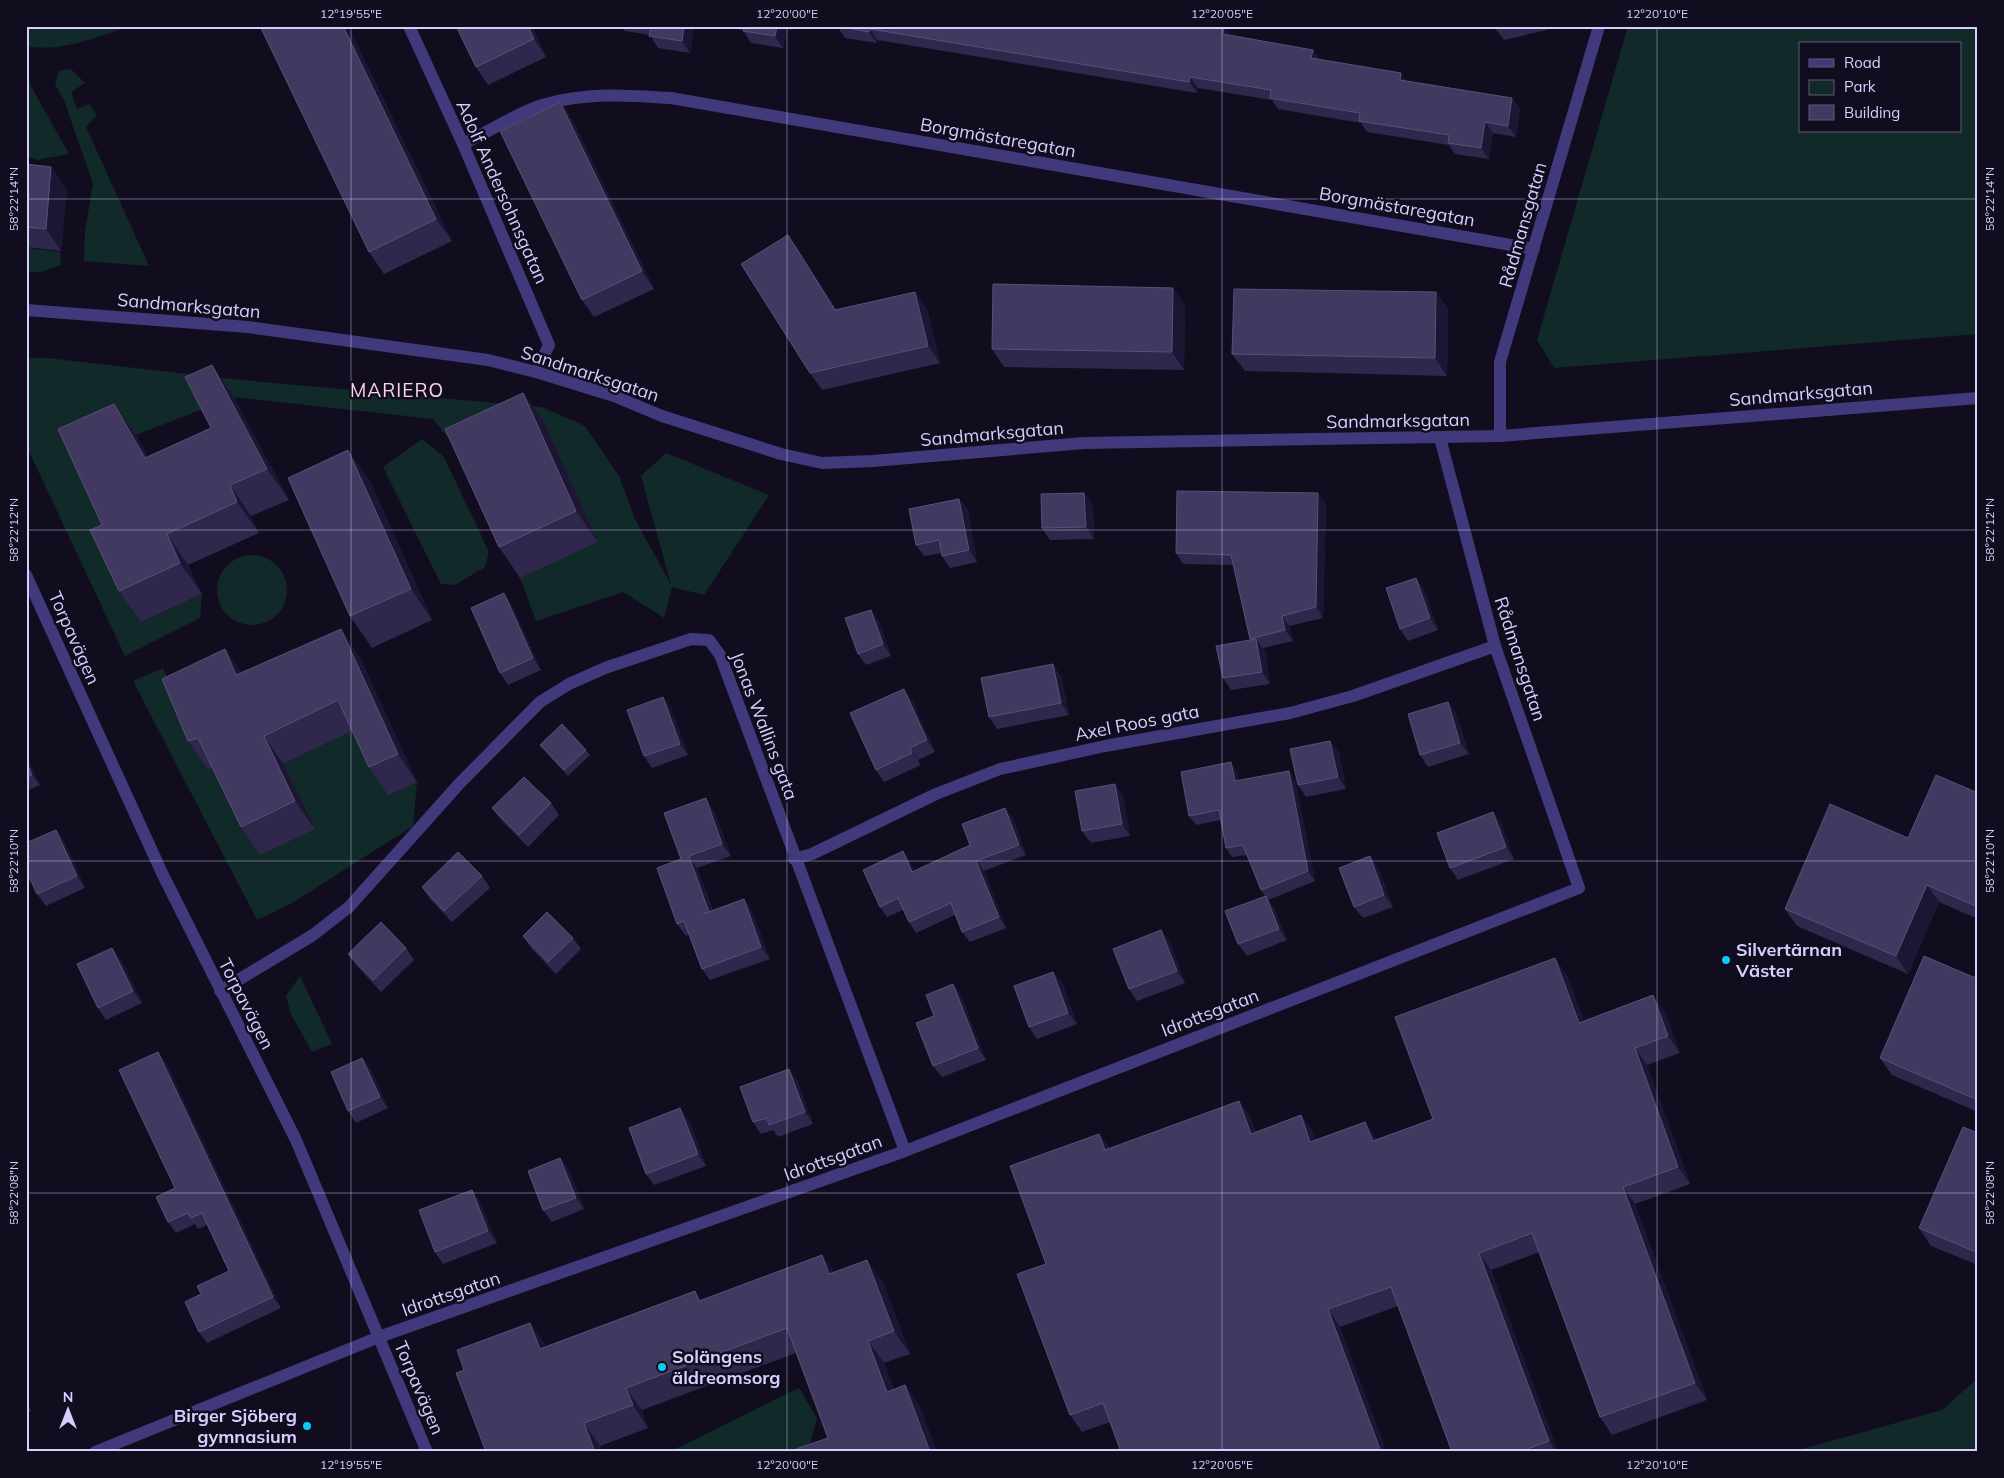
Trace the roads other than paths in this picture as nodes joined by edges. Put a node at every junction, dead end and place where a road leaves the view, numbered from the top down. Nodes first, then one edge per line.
1 (409, 26) edge
2 (1599, 26) edge
3 (464, 144) junction
4 (1534, 249) junction
5 (26, 310) edge
6 (536, 372) junction
7 (1978, 398) edge
8 (1500, 436) junction
9 (1440, 438) junction
10 (26, 575) edge
11 (1495, 646) junction
12 (794, 859) junction
13 (1579, 888) joint
14 (220, 991) junction
15 (905, 1151) junction
16 (378, 1338) junction
17 (95, 1452) edge
18 (428, 1452) edge

1 - 3 street, Adolf Andersohnsgatan
2 - 4 street, Rådmansgatan
3 - 4 street, Borgmästaregatan
3 - 6 street, Adolf Andersohnsgatan
4 - 8 street, Rådmansgatan
5 - 6 street, Sandmarksgatan
6 - 9 street, Sandmarksgatan
7 - 8 street, Sandmarksgatan
8 - 9 street, Sandmarksgatan
9 - 11 street, Rådmansgatan
10 - 14 street, Torpavägen
11 - 12 street, Axel Roos gata
11 - 13 street, Rådmansgatan
12 - 14 street, Jonas Wallins gata
12 - 15 street, Jonas Wallins gata
13 - 15 street, Idrottsgatan
14 - 16 street, Torpavägen
15 - 16 street, Idrottsgatan
16 - 17 street, Idrottsgatan
16 - 18 street, Torpavägen

